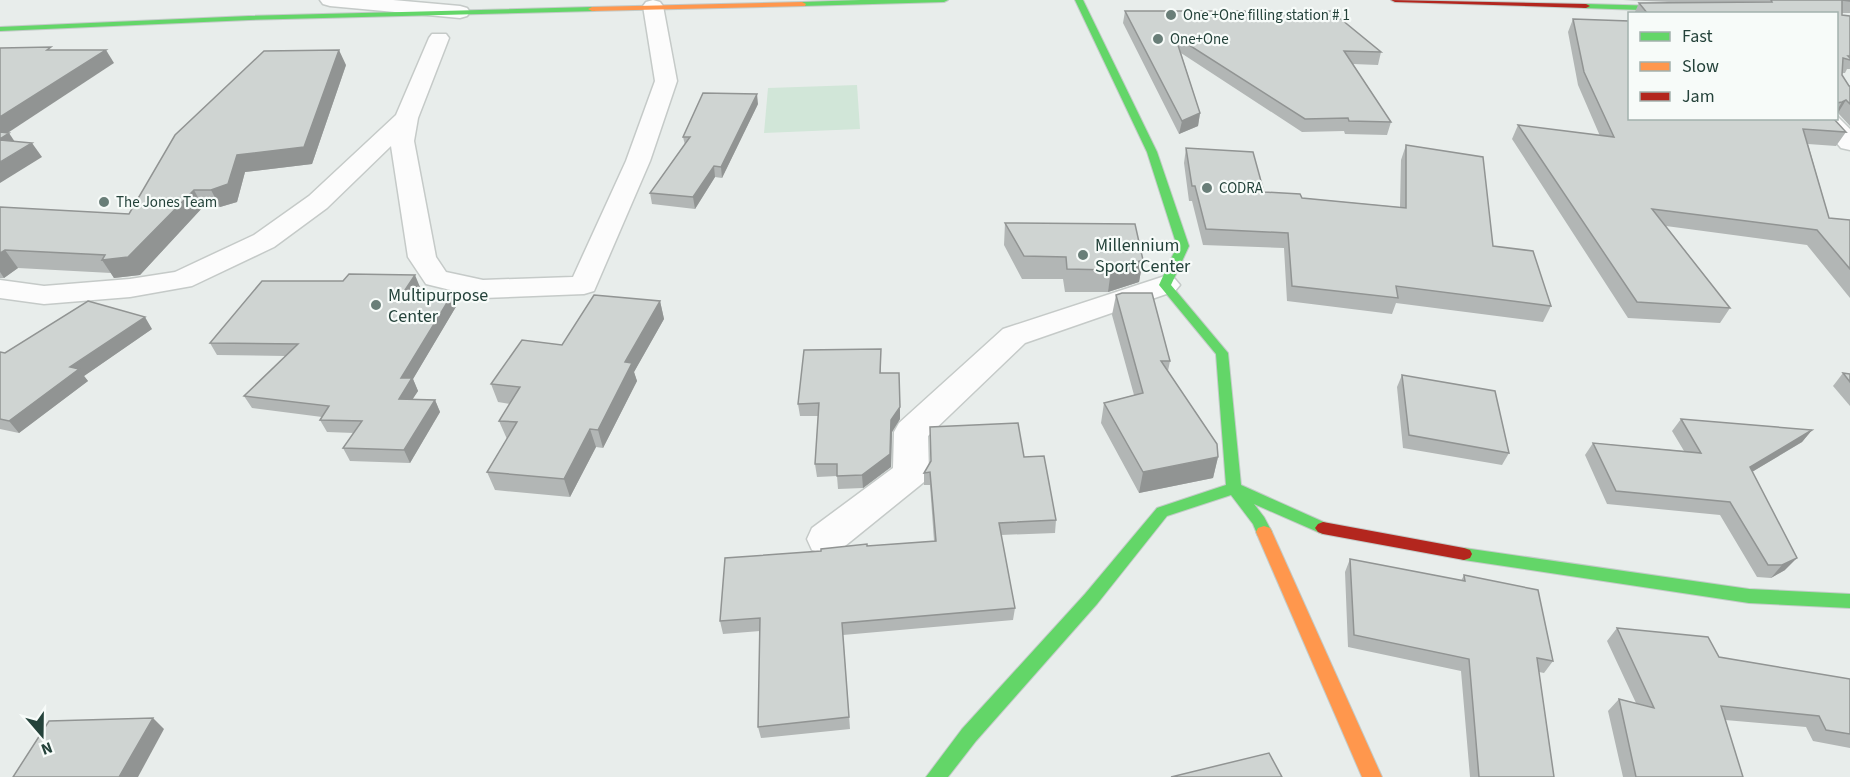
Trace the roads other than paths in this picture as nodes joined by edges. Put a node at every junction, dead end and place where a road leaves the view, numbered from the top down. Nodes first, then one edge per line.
1 (330, 0) edge
2 (944, 0) edge
3 (1079, 0) edge
4 (1395, 0) edge
5 (653, 6) junction
6 (1700, 11) edge
7 (465, 12) junction
8 (1718, 12) edge
9 (0, 29) edge
10 (439, 38) dead end
11 (406, 118) junction
12 (1828, 120) edge
13 (1850, 143) edge
14 (1165, 285) junction
15 (0, 289) edge
16 (1234, 488) junction
17 (826, 539) dead end
18 (1850, 601) edge
19 (936, 777) edge
20 (1371, 777) edge

1 - 7 street
2 - 5 main road
3 - 14 main road
4 - 6 main road
5 - 7 main road
5 - 11 street
6 - 8 main road
7 - 9 main road
10 - 11 street
11 - 15 street
12 - 13 street
14 - 16 main road
14 - 17 street
16 - 18 main road
16 - 19 main road
16 - 20 main road

